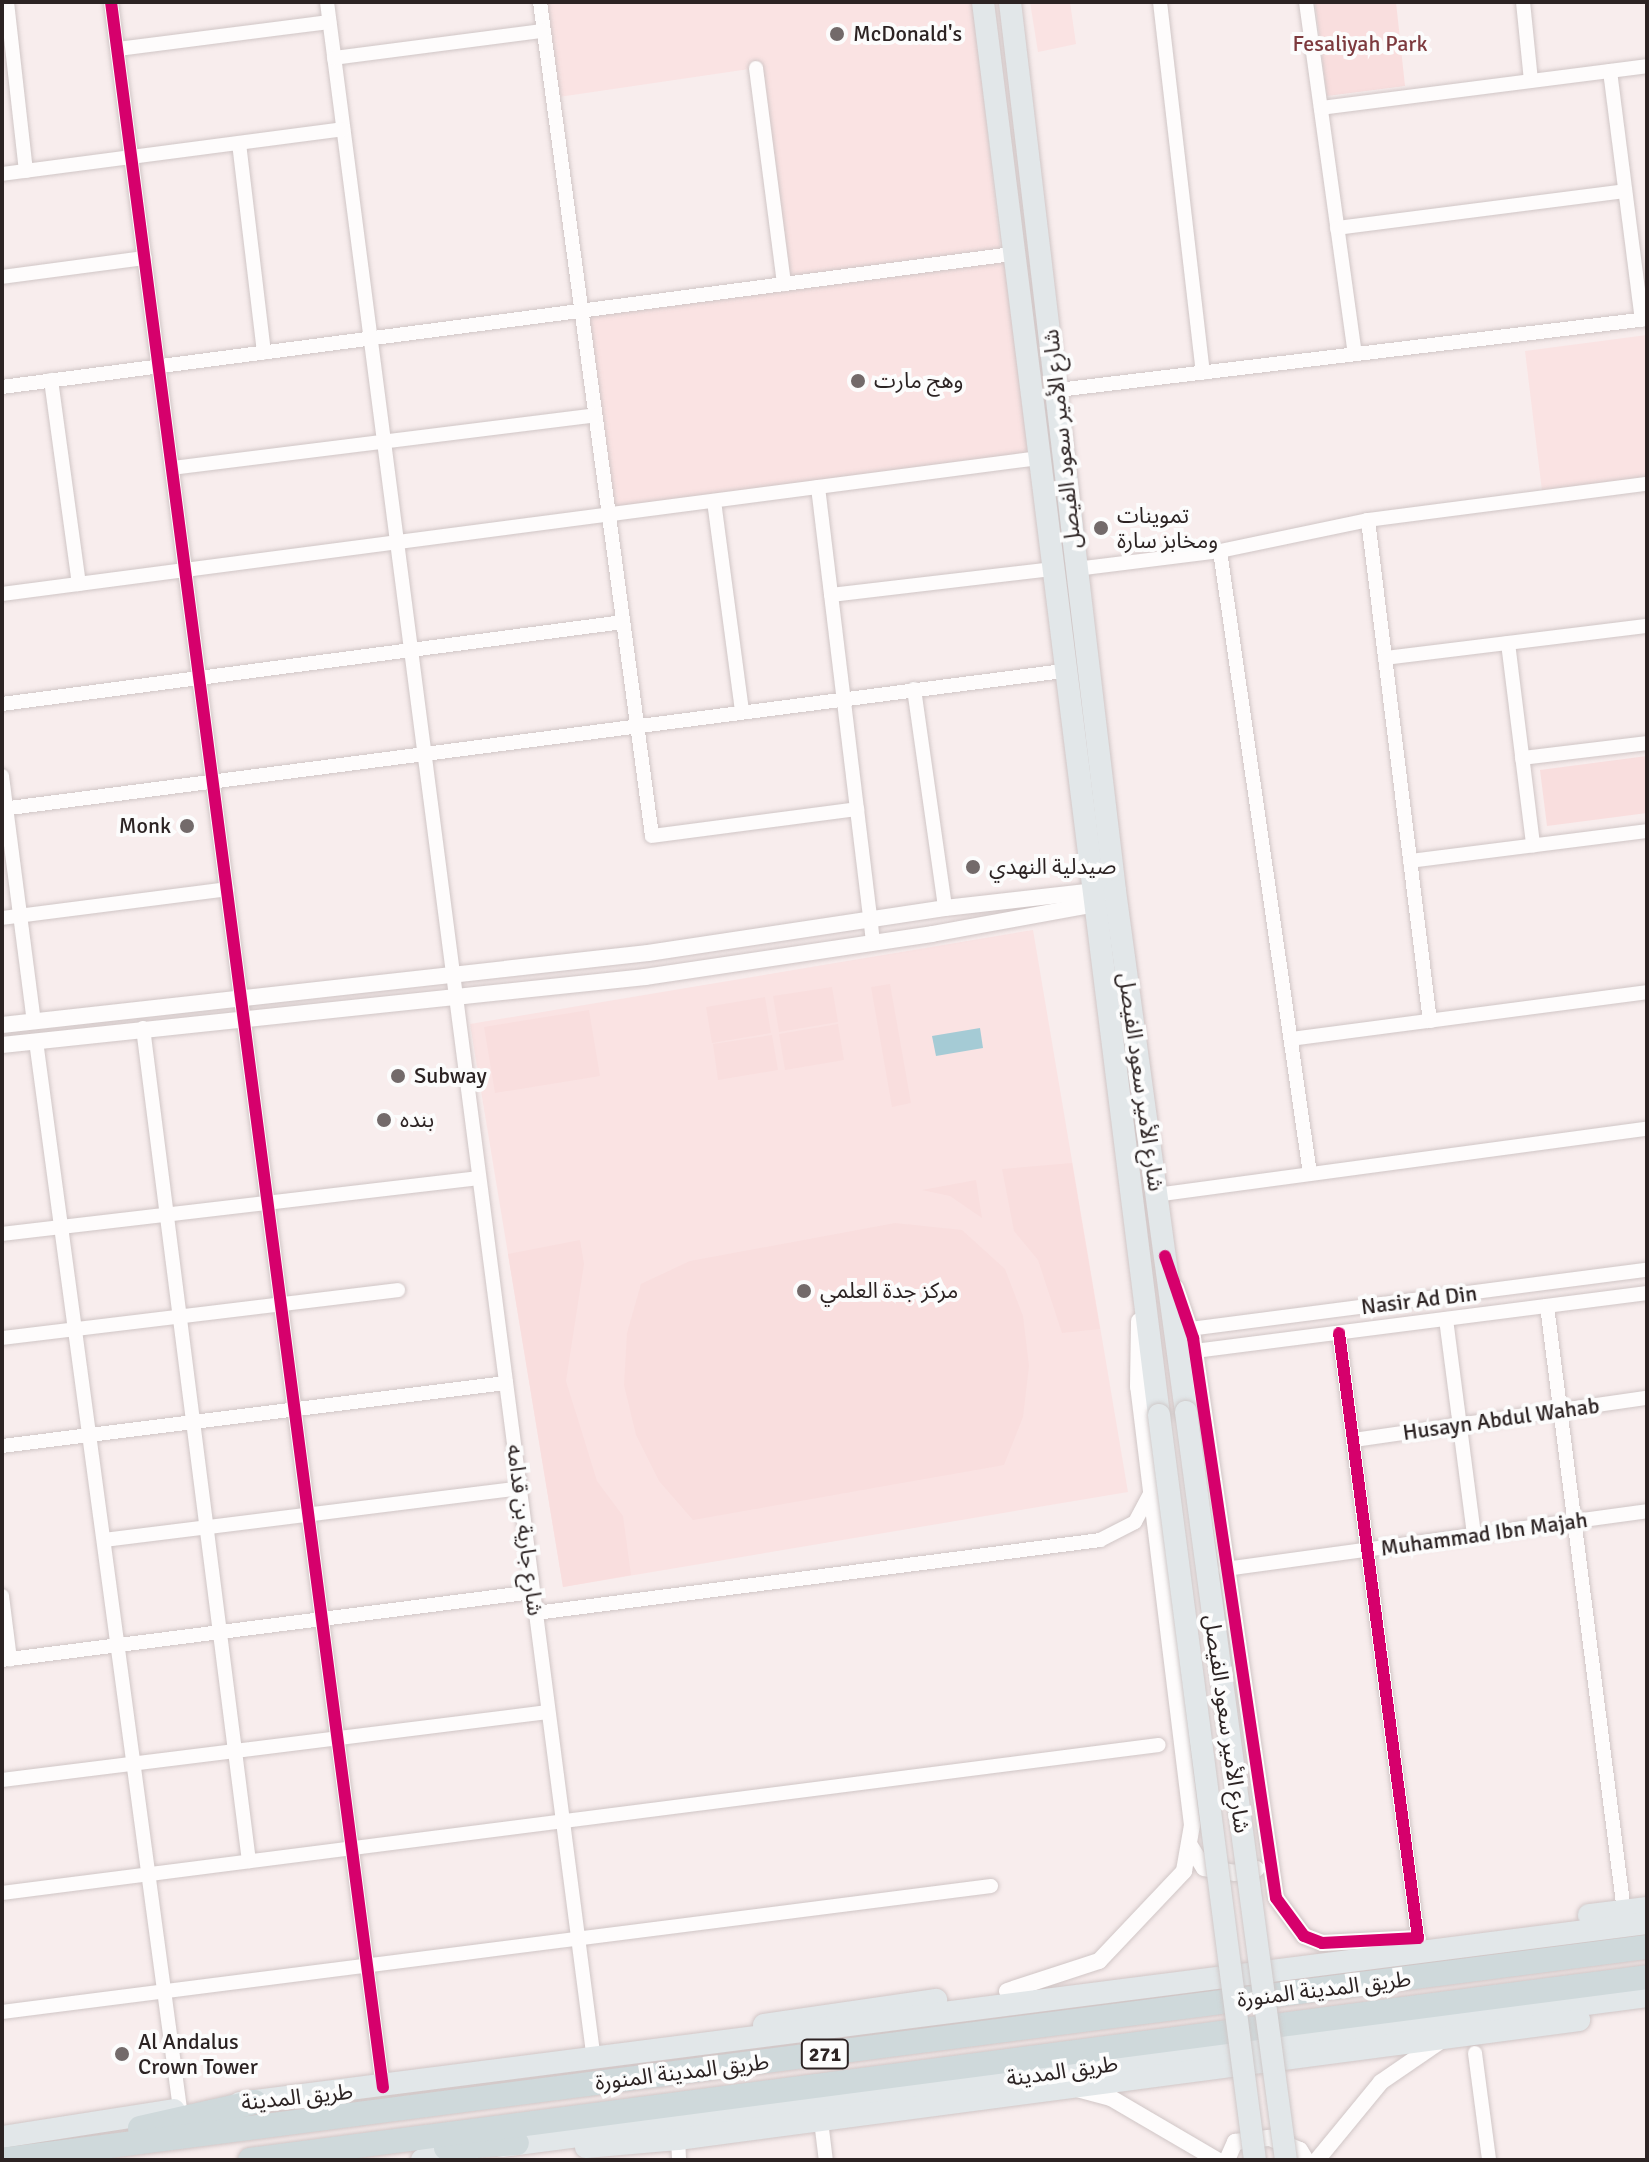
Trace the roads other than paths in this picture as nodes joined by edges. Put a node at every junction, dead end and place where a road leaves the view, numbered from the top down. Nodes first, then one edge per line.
1 (7, 2) edge
2 (111, 2) edge
3 (327, 2) edge
4 (540, 2) edge
5 (983, 2) edge
6 (1010, 2) edge
7 (1160, 2) edge
8 (1306, 2) edge
9 (1523, 2) edge
10 (329, 22) junction
11 (543, 31) junction
12 (118, 49) junction
13 (334, 58) junction
14 (1647, 66) edge
15 (756, 68) dead end
16 (1610, 71) junction
17 (1531, 81) junction
18 (1321, 108) junction
19 (343, 129) junction
20 (239, 143) junction
21 (131, 157) junction
22 (26, 171) junction
23 (2, 174) edge
24 (1624, 191) junction
25 (1337, 228) junction
26 (1012, 254) junction
27 (145, 258) junction
28 (2, 277) edge
29 (784, 284) junction
30 (581, 311) junction
31 (1645, 319) edge
32 (370, 338) junction
33 (264, 353) junction
34 (1355, 354) junction
35 (159, 366) junction
36 (1203, 373) junction
37 (51, 380) junction
38 (2, 387) edge
39 (1058, 390) junction
40 (595, 415) junction
41 (384, 441) junction
42 (1039, 458) junction
43 (172, 468) junction
44 (1647, 484) edge
45 (818, 487) junction
46 (714, 501) junction
47 (608, 515) junction
48 (1368, 520) junction
49 (397, 542) junction
50 (1220, 551) junction
51 (1051, 569) junction
52 (1076, 569) junction
53 (186, 570) junction
54 (79, 584) junction
55 (2, 594) edge
56 (831, 595) junction
57 (623, 622) junction
58 (1647, 626) edge
59 (1508, 643) junction
60 (411, 650) junction
61 (1385, 658) junction
62 (1063, 671) junction
63 (200, 678) junction
64 (914, 689) junction
65 (843, 699) junction
66 (2, 704) edge
67 (742, 712) junction
68 (637, 726) junction
69 (1647, 743) edge
70 (424, 754) junction
71 (1522, 758) junction
72 (2, 776) edge
73 (213, 781) junction
74 (4, 809) edge
75 (857, 809) junction
76 (1647, 831) edge
77 (1533, 845) junction
78 (1410, 861) junction
79 (227, 889) junction
80 (1101, 895) junction
81 (945, 908) junction
82 (20, 916) junction
83 (2, 918) edge
84 (869, 921) junction
85 (873, 942) junction
86 (719, 943) junction
87 (725, 965) junction
88 (455, 976) junction
89 (1647, 992) edge
90 (241, 995) junction
91 (458, 999) junction
92 (244, 1016) junction
93 (34, 1021) junction
94 (1430, 1021) junction
95 (2, 1025) edge
96 (143, 1028) junction
97 (1291, 1039) junction
98 (36, 1041) junction
99 (2, 1045) edge
100 (1647, 1129) edge
101 (1310, 1174) junction
102 (479, 1178) junction
103 (1156, 1195) junction
104 (268, 1203) junction
105 (166, 1215) junction
106 (61, 1227) junction
107 (2, 1234) edge
108 (1165, 1256) junction
109 (1139, 1268) junction
110 (1647, 1270) edge
111 (398, 1290) dead end
112 (1647, 1293) edge
113 (281, 1304) junction
114 (1547, 1306) junction
115 (179, 1317) junction
116 (1446, 1319) junction
117 (75, 1329) junction
118 (1190, 1329) junction
119 (1339, 1333) junction
120 (2, 1338) edge
121 (1195, 1351) junction
122 (506, 1383) junction
123 (1647, 1398) edge
124 (295, 1409) junction
125 (1563, 1410) junction
126 (193, 1422) junction
127 (1460, 1425) junction
128 (90, 1435) junction
129 (1354, 1440) junction
130 (2, 1446) edge
131 (519, 1488) junction
132 (1151, 1492) junction
133 (1647, 1511) edge
134 (309, 1514) junction
135 (1574, 1521) junction
136 (206, 1527) junction
137 (1474, 1535) junction
138 (104, 1540) junction
139 (1367, 1550) junction
140 (1225, 1569) junction
141 (533, 1592) junction
142 (2, 1596) edge
143 (536, 1613) junction
144 (323, 1619) junction
145 (220, 1632) junction
146 (118, 1645) junction
147 (6, 1659) edge
148 (548, 1712) junction
149 (338, 1738) junction
150 (1159, 1745) dead end
151 (235, 1751) junction
152 (134, 1764) junction
153 (2, 1780) edge
154 (563, 1821) junction
155 (1189, 1844) junction
156 (1266, 1847) junction
157 (353, 1848) junction
158 (249, 1861) junction
159 (149, 1874) junction
160 (991, 1886) dead end
161 (2, 1893) edge
162 (1647, 1908) edge
163 (1624, 1911) junction
164 (1647, 1923) edge
165 (578, 1938) junction
166 (1418, 1938) junction
167 (1647, 1947) edge
168 (368, 1965) junction
169 (1260, 1970) junction
170 (1230, 1975) junction
171 (1647, 1977) edge
172 (165, 1991) junction
173 (1007, 1991) junction
174 (1647, 1996) edge
175 (2, 2012) edge
176 (1647, 2012) edge
177 (1452, 2036) junction
178 (1271, 2042) junction
179 (1240, 2047) junction
180 (1475, 2053) dead end
181 (594, 2061) junction
182 (383, 2087) junction
183 (1072, 2088) junction
184 (255, 2102) junction
185 (180, 2109) junction
186 (813, 2113) junction
187 (2, 2137) edge
188 (517, 2143) junction
189 (477, 2150) junction
190 (679, 2150) edge
191 (615, 2153) edge
192 (2, 2160) edge
193 (250, 2160) edge
194 (284, 2160) edge
195 (422, 2160) edge
196 (826, 2160) edge
197 (1217, 2160) edge
198 (1227, 2160) edge
199 (1255, 2160) edge
200 (1286, 2160) edge
201 (1306, 2160) edge
202 (1317, 2160) edge
203 (1489, 2160) edge

1 - 22 street
2 - 12 street
3 - 10 street, شارع جارية بن قدامه
4 - 11 street
5 - 26 main road, شارع الأمير سعود الفيصل
6 - 39 main road, شارع الأمير سعود الفيصل
7 - 36 street
8 - 18 street
9 - 17 street
10 - 12 street
10 - 13 street, شارع جارية بن قدامه
11 - 13 street
11 - 30 street
12 - 21 street
13 - 19 street, شارع جارية بن قدامه
14 - 16 street
15 - 29 street
16 - 17 street
16 - 24 street
17 - 18 street
18 - 25 street
19 - 20 street
19 - 32 street, شارع جارية بن قدامه
20 - 21 street
20 - 33 street
21 - 22 street
21 - 27 street
22 - 23 street
24 - 25 street
24 - 31 street
25 - 34 street
26 - 29 street
26 - 42 main road, شارع الأمير سعود الفيصل
27 - 28 street
27 - 35 street
29 - 30 street
30 - 32 street
30 - 40 street
31 - 34 street
32 - 33 street
32 - 41 street, شارع جارية بن قدامه
33 - 35 street
34 - 36 street
35 - 37 street
35 - 43 street
36 - 39 street
37 - 38 street
37 - 54 street
39 - 52 main road, شارع الأمير سعود الفيصل
40 - 41 street
40 - 47 street
41 - 43 street
41 - 49 street, شارع جارية بن قدامه
42 - 45 street
42 - 51 main road, شارع الأمير سعود الفيصل
43 - 53 street
44 - 48 street
45 - 46 street
45 - 56 street
46 - 47 street
46 - 67 street
47 - 49 street
47 - 57 street
48 - 50 street
48 - 61 street
49 - 53 street
49 - 60 street, شارع جارية بن قدامه
50 - 52 street
50 - 97 street
51 - 56 street
51 - 62 main road, شارع الأمير سعود الفيصل
52 - 80 main road, شارع الأمير سعود الفيصل
53 - 54 street
53 - 63 street
54 - 55 street
56 - 65 street
57 - 60 street
57 - 68 street
58 - 59 street
59 - 61 street
59 - 71 street
60 - 63 street
60 - 70 street, شارع جارية بن قدامه
61 - 78 street
62 - 64 street
62 - 80 main road, شارع الأمير سعود الفيصل
63 - 66 street
63 - 73 street
64 - 65 street
64 - 81 street
65 - 67 street
65 - 75 street
67 - 68 street
68 - 70 street
68 - 75 street
69 - 71 street
70 - 73 street
70 - 88 street, شارع جارية بن قدامه
71 - 77 street
72 - 74 street
73 - 74 street
73 - 79 street
74 - 82 street
75 - 84 street
76 - 77 street
77 - 78 street
78 - 94 street
79 - 82 street
79 - 90 street
80 - 81 street
80 - 85 street
80 - 103 main road, شارع الأمير سعود الفيصل
80 - 109 main road, شارع الأمير سعود الفيصل
81 - 84 street
82 - 83 street
82 - 93 street
84 - 85 street
84 - 86 street
85 - 87 street
86 - 87 street
86 - 88 street
87 - 91 street
88 - 90 street
88 - 91 street, شارع جارية بن قدامه
89 - 94 street
90 - 92 street
90 - 93 street
91 - 92 street
91 - 102 street, شارع جارية بن قدامه
92 - 96 street
92 - 104 street
93 - 95 street
94 - 97 street
96 - 98 street
96 - 105 street
97 - 101 street
98 - 99 street
98 - 106 street
100 - 101 street
101 - 103 street
102 - 104 street
102 - 122 street, شارع جارية بن قدامه
103 - 108 main road, شارع الأمير سعود الفيصل
104 - 105 street
104 - 113 street
105 - 106 street
105 - 115 street
106 - 107 street
106 - 117 street
108 - 118 street
108 - 169 main road, شارع الأمير سعود الفيصل, bridge
109 - 132 street
109 - 170 main road, شارع الأمير سعود الفيصل, bridge
110 - 118 street, Nasir Ad Din
111 - 113 street
112 - 114 street, Nasir Ad Din
113 - 115 street
113 - 124 street
114 - 116 street, Nasir Ad Din
114 - 125 street
115 - 117 street
115 - 126 street
116 - 119 street, Nasir Ad Din
116 - 127 street
117 - 120 street
117 - 128 street
118 - 121 street
119 - 121 street, Nasir Ad Din
119 - 129 street
121 - 140 street
122 - 124 street
122 - 131 street, شارع جارية بن قدامه
123 - 125 street, Husayn Abdul Wahab
124 - 126 street
124 - 134 street
125 - 127 street, Husayn Abdul Wahab
125 - 135 street
126 - 128 street
126 - 136 street
127 - 129 street, Husayn Abdul Wahab
127 - 137 street
128 - 130 street
128 - 138 street
129 - 139 street
131 - 134 street
131 - 141 street, شارع جارية بن قدامه
132 - 143 street
132 - 155 street
133 - 135 street, Muhammad Ibn Majah
134 - 136 street
134 - 144 street
135 - 137 street, Muhammad Ibn Majah
135 - 163 street
136 - 138 street
136 - 145 street
137 - 139 street, Muhammad Ibn Majah
138 - 146 street
139 - 140 street, Muhammad Ibn Majah
139 - 166 street
140 - 156 street
141 - 143 street, شارع جارية بن قدامه
141 - 144 street
142 - 147 street
143 - 148 street, شارع جارية بن قدامه
144 - 145 street
144 - 149 street
145 - 146 street
145 - 151 street
146 - 147 street
146 - 152 street
148 - 149 street
148 - 154 street, شارع جارية بن قدامه
149 - 151 street
149 - 157 street
150 - 154 street
151 - 152 street
151 - 158 street
152 - 153 street
152 - 159 street
154 - 157 street
154 - 165 street, شارع جارية بن قدامه
155 - 156 street
155 - 173 street
156 - 166 street
157 - 158 street
157 - 168 street
158 - 159 street
159 - 161 street
159 - 172 street
160 - 165 street
162 - 163 main road, طريق المدينة
163 - 166 main road, طريق المدينة
164 - 169 main road, طريق المدينة
165 - 168 street
165 - 181 street, شارع جارية بن قدامه
166 - 173 main road, طريق المدينة
167 - 192 highway, طريق المدينة المنورة / 271
168 - 172 street
168 - 182 street
169 - 170 main road, طريق المدينة
169 - 178 main road, شارع الأمير سعود الفيصل, bridge
170 - 179 main road, شارع الأمير سعود الفيصل, bridge
170 - 181 main road, طريق المدينة
171 - 193 highway, طريق المدينة المنورة / 271
172 - 175 street
172 - 185 street
173 - 181 main road, طريق المدينة
174 - 178 main road, طريق المدينة
176 - 177 main road, طريق المدينة
177 - 183 main road, طريق المدينة
177 - 202 street
178 - 179 main road, طريق المدينة
178 - 200 main road, شارع الأمير سعود الفيصل, bridge
179 - 186 main road, طريق المدينة
179 - 199 main road, شارع الأمير سعود الفيصل, bridge
180 - 203 street
181 - 182 main road, طريق المدينة
182 - 184 main road, طريق المدينة
183 - 186 main road, طريق المدينة
183 - 197 street
184 - 185 main road, طريق المدينة
184 - 192 highway
185 - 187 main road, طريق المدينة
186 - 188 main road, طريق المدينة
186 - 190 main road, طريق المدينة
186 - 196 street
188 - 189 main road, طريق المدينة
188 - 194 highway
189 - 191 main road, طريق المدينة
189 - 195 main road, طريق المدينة
190 - 191 main road, طريق المدينة
198 - 201 street

